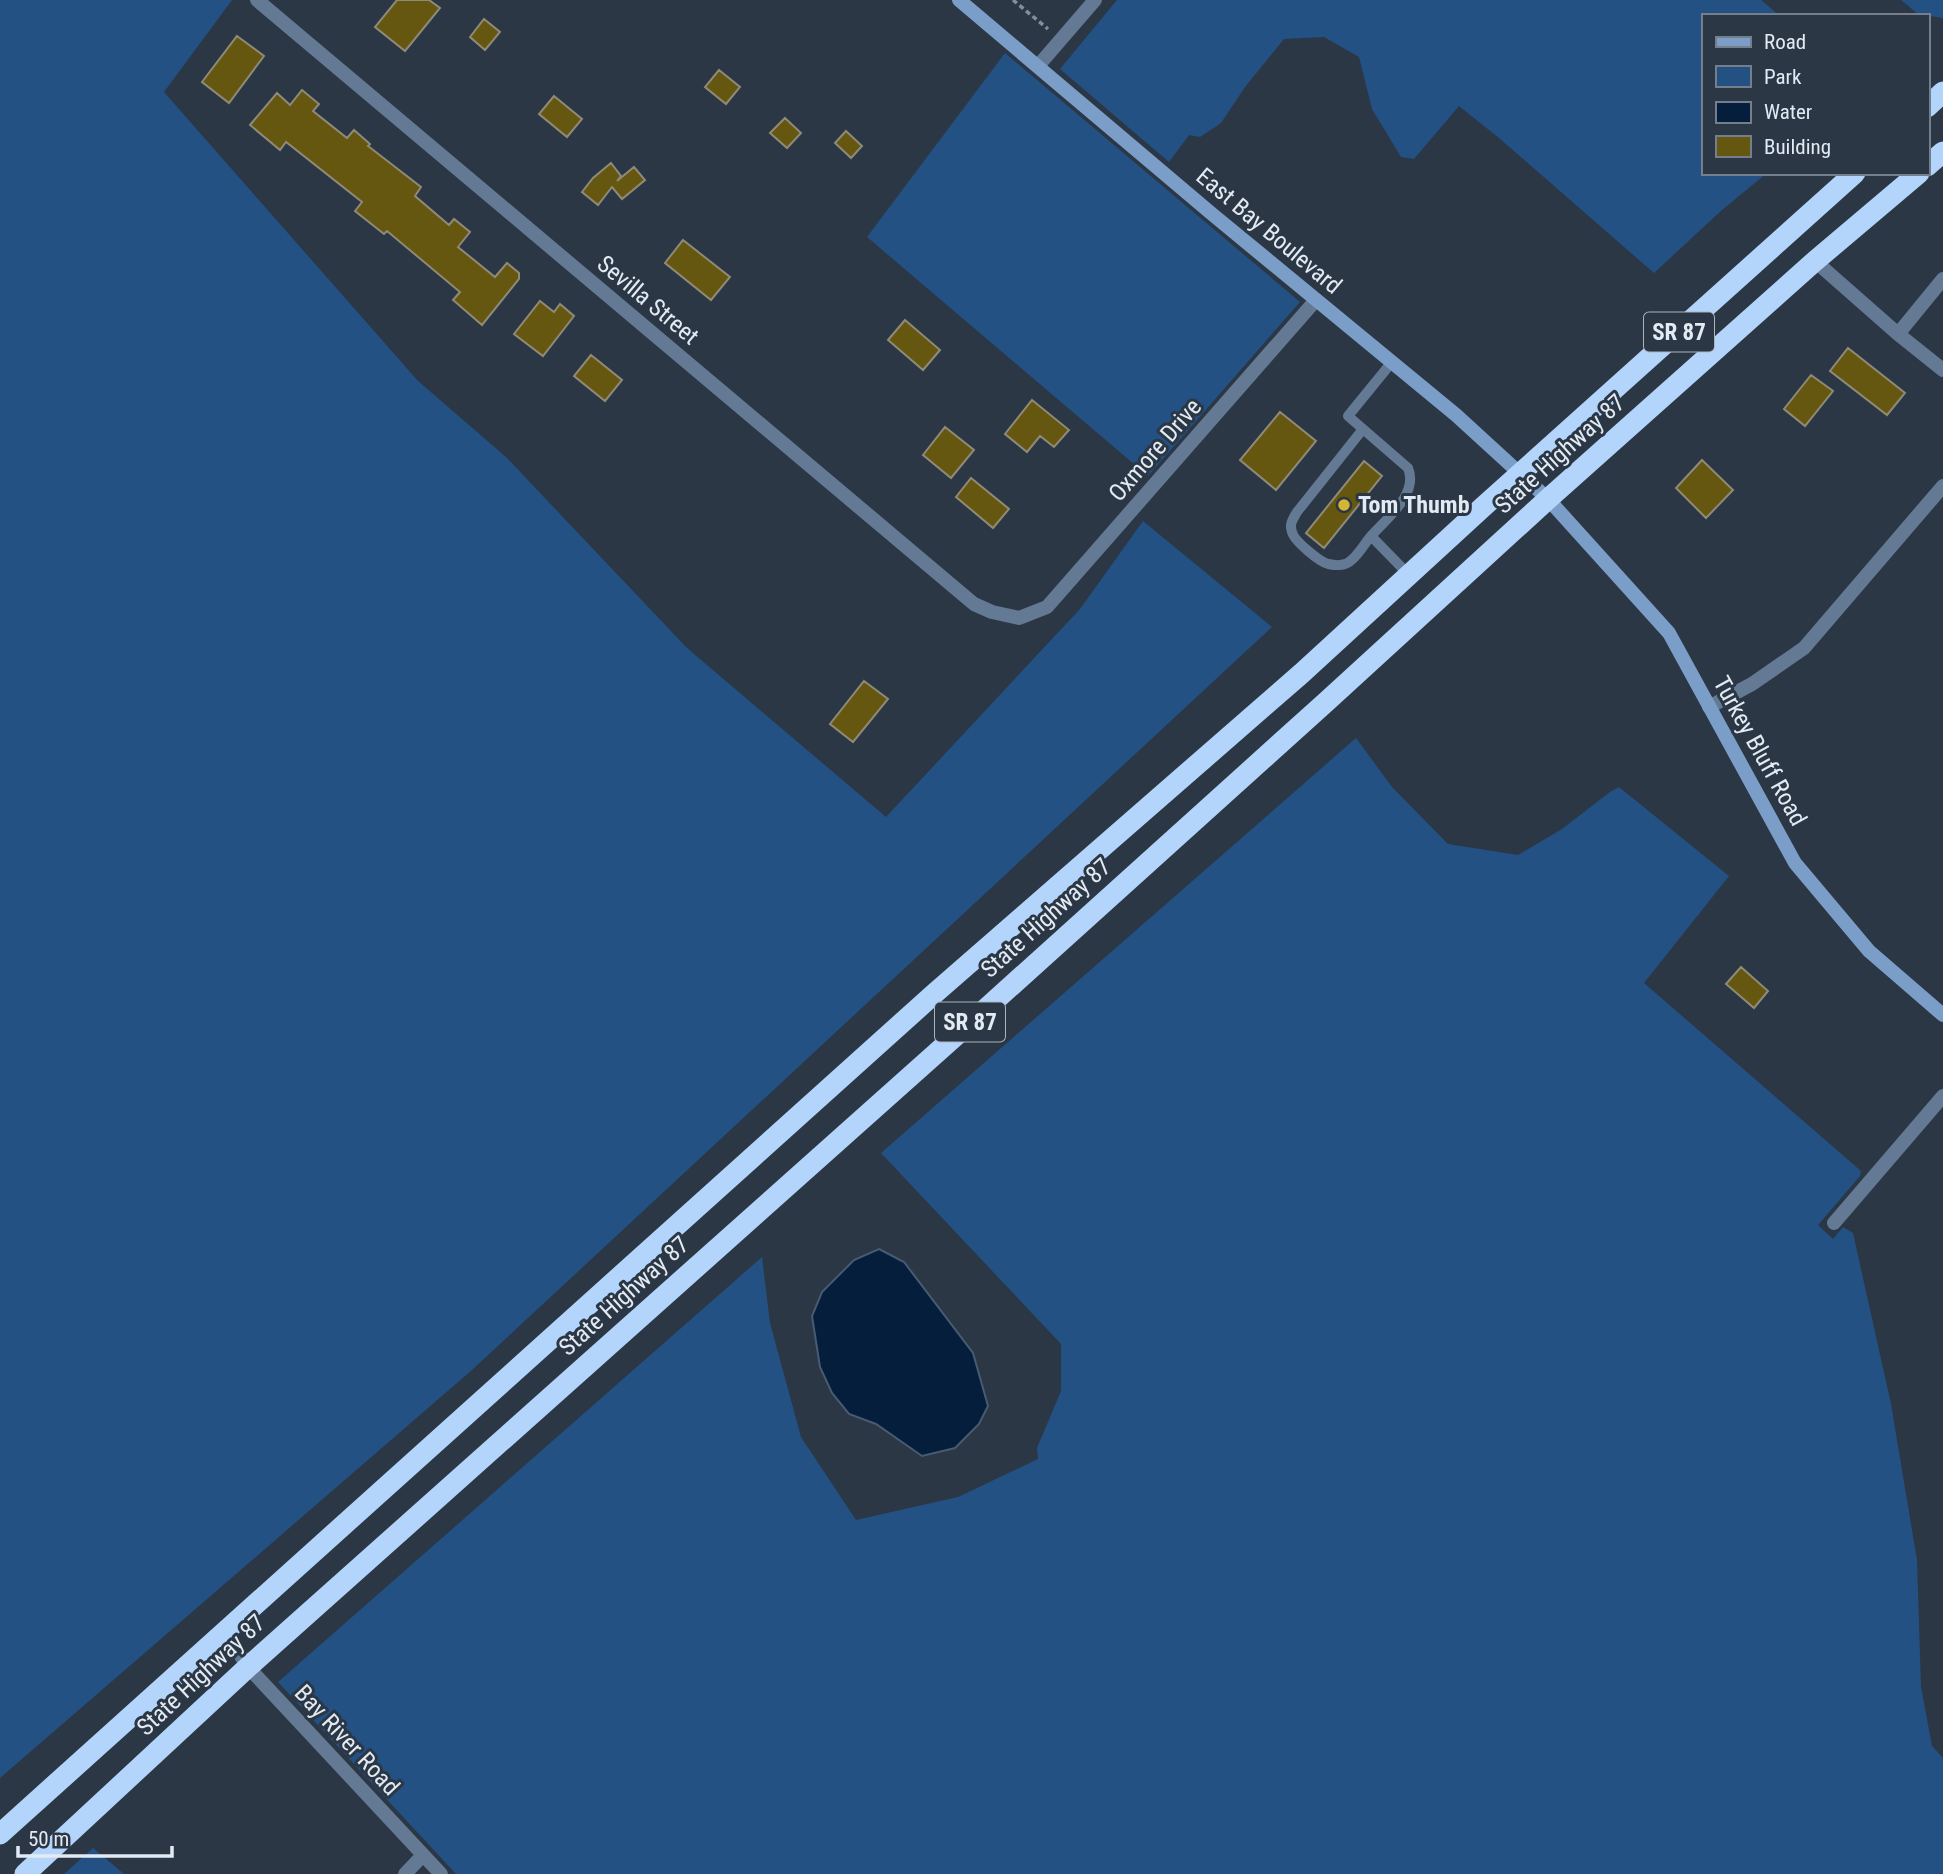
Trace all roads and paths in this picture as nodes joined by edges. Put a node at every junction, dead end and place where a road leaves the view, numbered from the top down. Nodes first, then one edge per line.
1 (257, 0) edge
2 (959, 0) edge
3 (1013, 0) edge
4 (1095, 0) edge
5 (1061, 39) junction
6 (1038, 66) junction
7 (1943, 92) edge
8 (1929, 105) edge
9 (1943, 152) edge
10 (1929, 164) edge
11 (1853, 175) edge
12 (1917, 175) edge
13 (1815, 261) junction
14 (1943, 279) edge
15 (1316, 300) junction
16 (1898, 334) junction
17 (1392, 362) junction
18 (1943, 370) edge
19 (1363, 429) junction
20 (1520, 474) junction
21 (1943, 486) edge
22 (1548, 499) junction
23 (1371, 537) junction
24 (1409, 575) junction
25 (1019, 618) joint
26 (1709, 707) junction
27 (1943, 1015) edge
28 (1943, 1096) edge
29 (1833, 1223) dead end
30 (226, 1632) junction
31 (248, 1667) junction
32 (0, 1834) edge
33 (423, 1855) junction
34 (25, 1874) edge
35 (405, 1874) edge
36 (441, 1874) edge

1 - 25 street, Sevilla Street
2 - 6 main road, East Bay Boulevard
3 - 5 path
4 - 5 street
5 - 6 street
6 - 15 main road, East Bay Boulevard
7 - 8 highway
9 - 10 highway
11 - 20 highway, SR 87
12 - 13 highway, State Highway 87 / SR 87
13 - 16 street
13 - 22 highway, State Highway 87 / SR 87
14 - 16 street
15 - 17 main road, East Bay Boulevard
15 - 25 street, Oxmore Drive
16 - 18 street
17 - 19 lane
17 - 20 main road, East Bay Boulevard
19 - 23 lane
19 - 23 lane
20 - 22 main road, East Bay Boulevard
20 - 24 highway, SR 87
21 - 26 street
22 - 26 main road, Turkey Bluff Road
22 - 31 highway, State Highway 87 / SR 87
23 - 24 lane
24 - 30 highway, SR 87
26 - 27 main road, Turkey Bluff Road
28 - 29 street
30 - 31 street, Bay River Road
30 - 32 highway, SR 87
31 - 33 street, Bay River Road
31 - 34 highway, State Highway 87 / SR 87
33 - 35 street
33 - 36 street, Bay River Road

